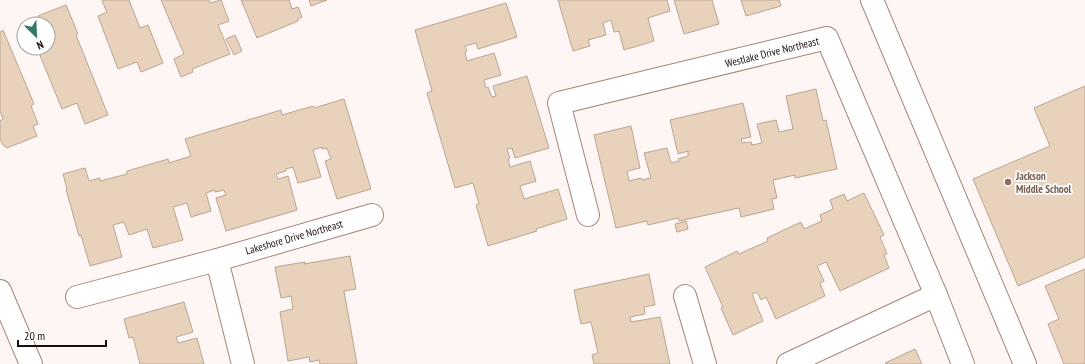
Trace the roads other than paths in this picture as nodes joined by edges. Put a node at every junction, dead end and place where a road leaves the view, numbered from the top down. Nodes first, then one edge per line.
1 (872, 0) edge
2 (372, 215) dead end
3 (588, 215) dead end
4 (217, 260) junction
5 (0, 291) edge
6 (936, 295) junction
7 (686, 296) dead end
8 (76, 297) dead end
9 (7, 328) edge
10 (31, 364) edge
11 (243, 364) edge
12 (705, 364) edge
13 (788, 364) edge
14 (963, 364) edge
15 (1025, 364) edge

1 - 15 street
2 - 4 street, Lakeshore Drive Northeast
3 - 6 street, Westlake Drive Northeast
4 - 8 street, Lakeshore Drive Northeast
4 - 11 street
5 - 9 street
6 - 13 street
6 - 14 street, Westlake Drive Northeast
7 - 12 street
9 - 10 street

